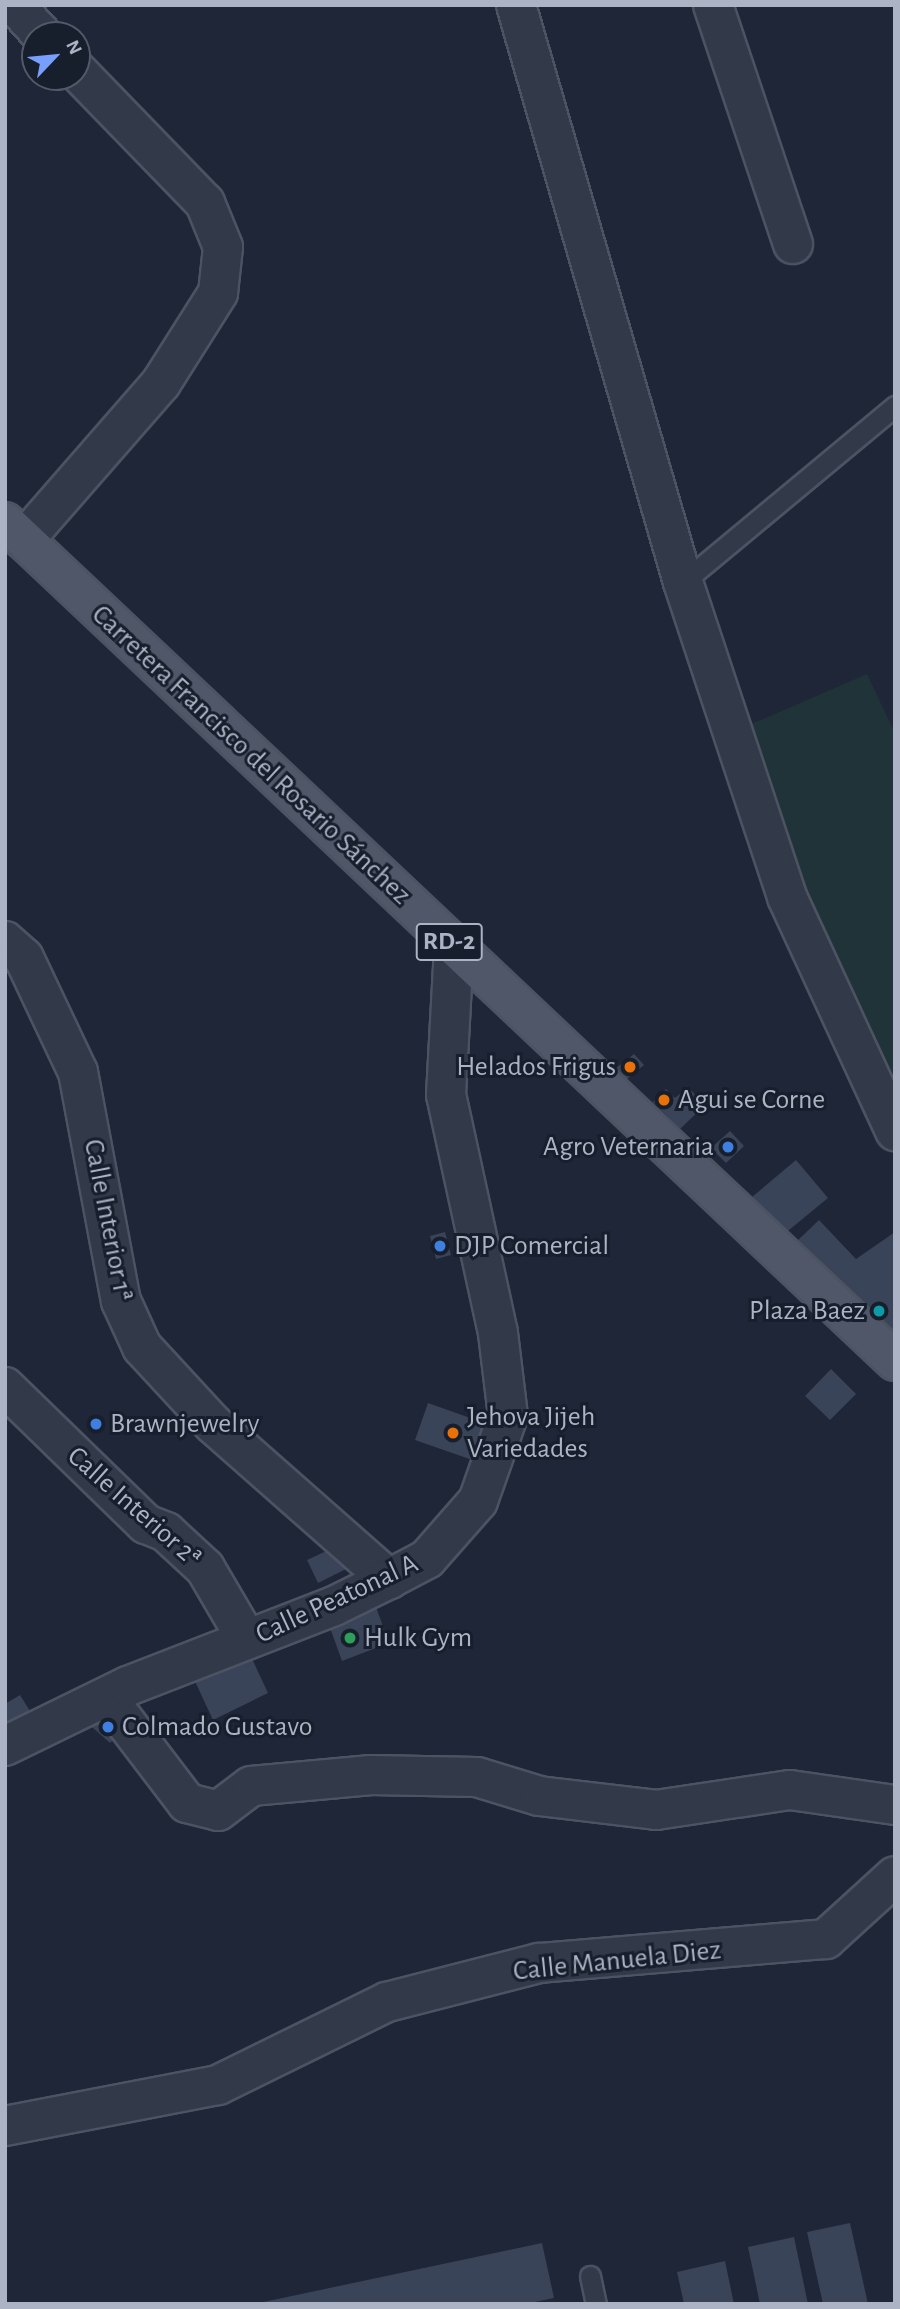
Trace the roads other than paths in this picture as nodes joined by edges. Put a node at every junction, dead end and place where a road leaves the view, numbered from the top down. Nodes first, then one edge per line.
1 (15, 5) edge
2 (516, 5) edge
3 (713, 5) edge
4 (29, 21) edge
5 (91, 85) edge
6 (793, 244) dead end
7 (895, 407) edge
8 (15, 531) edge
9 (683, 582) junction
10 (5, 941) edge
11 (454, 947) junction
12 (895, 1131) edge
13 (895, 1361) edge
14 (5, 1387) edge
15 (389, 1579) junction
16 (247, 1640) junction
17 (107, 1698) junction
18 (6, 1744) edge
19 (895, 1805) edge
20 (895, 1876) edge
21 (5, 2126) edge
22 (590, 2276) dead end
23 (596, 2304) edge

1 - 4 street
2 - 9 street
3 - 6 street
5 - 8 street
7 - 9 lane
8 - 11 main road, Carretera Francisco del Rosario Sánchez / RD-2
9 - 12 street
10 - 15 street, Calle Interior 1ª
11 - 13 main road, Carretera Francisco del Rosario Sánchez / RD-2
11 - 15 street, Calle Peatonal A
14 - 16 street, Calle Interior 2ª
15 - 16 street, Calle Peatonal A
16 - 17 street, Calle Peatonal A
17 - 18 street, Calle Peatonal A
17 - 19 street
20 - 21 street, Calle Manuela Diez
22 - 23 lane

